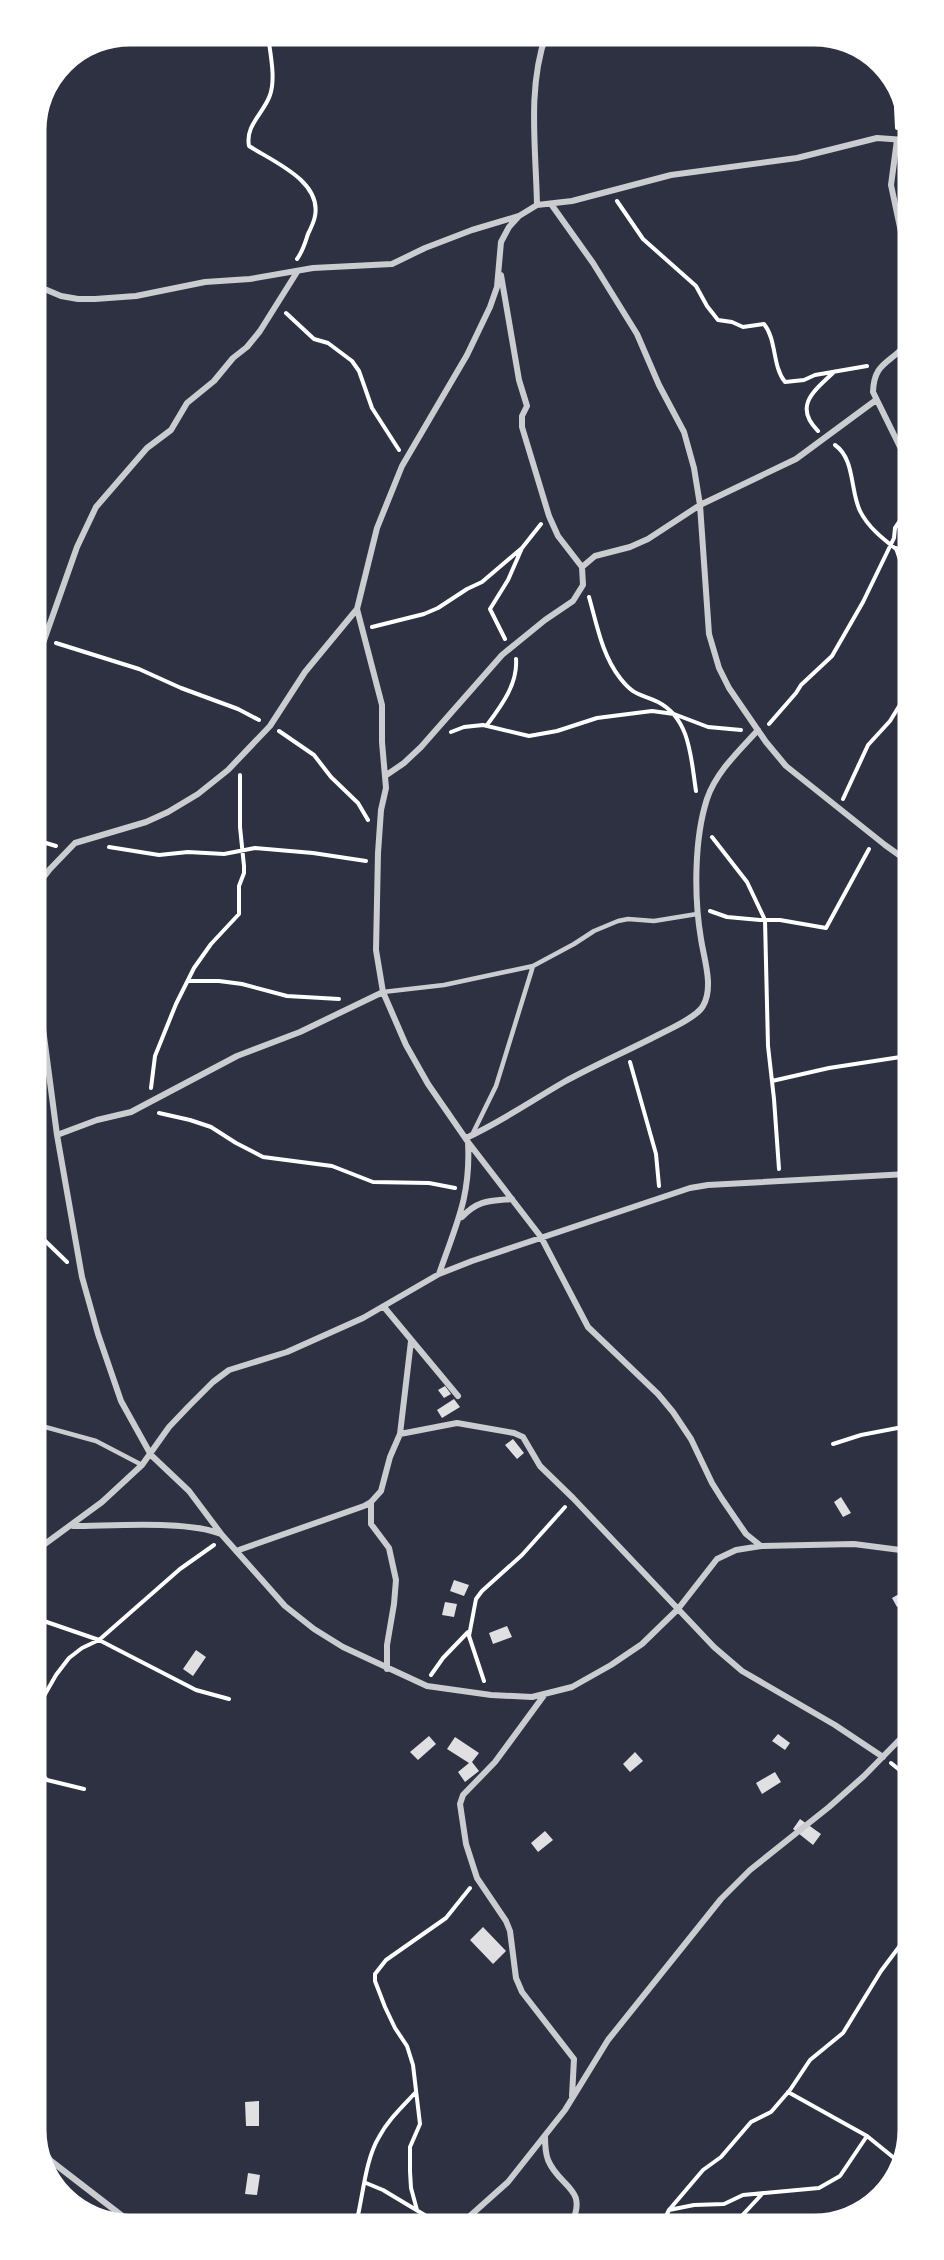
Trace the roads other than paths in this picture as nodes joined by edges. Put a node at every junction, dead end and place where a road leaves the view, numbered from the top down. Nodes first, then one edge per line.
1 (542, 45) edge
2 (897, 140) joint
3 (551, 204) junction
4 (537, 205) junction
5 (519, 216) junction
6 (899, 223) edge
7 (500, 270) junction
8 (297, 271) junction
9 (45, 289) edge
10 (899, 350) edge
11 (876, 400) junction
12 (899, 444) edge
13 (700, 505) junction
14 (582, 567) junction
15 (357, 609) junction
16 (45, 639) edge
17 (759, 732) junction
18 (385, 776) junction
19 (899, 855) edge
20 (45, 876) edge
21 (697, 911) junction
22 (533, 966) junction
23 (383, 992) junction
24 (45, 1044) edge
25 (57, 1135) junction
26 (468, 1138) junction
27 (899, 1175) edge
28 (512, 1199) junction
29 (459, 1220) junction
30 (541, 1237) junction
31 (439, 1274) junction
32 (384, 1307) junction
33 (411, 1341) junction
34 (458, 1396) dead end
35 (45, 1427) edge
36 (400, 1434) junction
37 (151, 1455) junction
38 (142, 1465) junction
39 (372, 1502) junction
40 (72, 1526) junction
41 (223, 1536) junction
42 (45, 1544) edge
43 (761, 1546) junction
44 (899, 1550) edge
45 (236, 1551) junction
46 (678, 1609) junction
47 (387, 1669) junction
48 (546, 1693) junction
49 (899, 1740) edge
50 (883, 1757) junction
51 (572, 2098) junction
52 (545, 2134) junction
53 (52, 2162) edge
54 (120, 2214) edge
55 (471, 2215) edge
56 (575, 2215) edge

1 - 4 street
2 - 3 street
2 - 6 street
3 - 4 street
3 - 13 street
4 - 5 street
5 - 7 street
5 - 8 street
7 - 14 street
7 - 15 street
8 - 9 street
8 - 16 street
10 - 11 street
11 - 12 street
11 - 13 street
13 - 14 street
13 - 17 street
14 - 18 street
15 - 18 street
15 - 20 street
17 - 19 street
17 - 21 street
18 - 23 street
21 - 22 lane
21 - 26 street
22 - 23 lane
22 - 26 lane
23 - 25 street
23 - 26 street
24 - 25 street
25 - 37 street
26 - 28 street
26 - 29 street
27 - 30 street
28 - 29 street
28 - 30 street
29 - 31 street
30 - 31 street
30 - 43 street
31 - 32 street
32 - 33 street
32 - 37 street
33 - 34 street
33 - 36 street
35 - 38 lane
36 - 39 street
36 - 46 street
37 - 38 street
37 - 41 street
38 - 40 street
39 - 45 street
39 - 47 street
40 - 41 street
40 - 42 street
41 - 45 street
43 - 44 street
43 - 46 street
45 - 47 street
46 - 48 street
46 - 50 street
47 - 48 street
48 - 51 street
49 - 50 street
50 - 51 street
51 - 52 street
52 - 55 street
52 - 56 street
53 - 54 street

